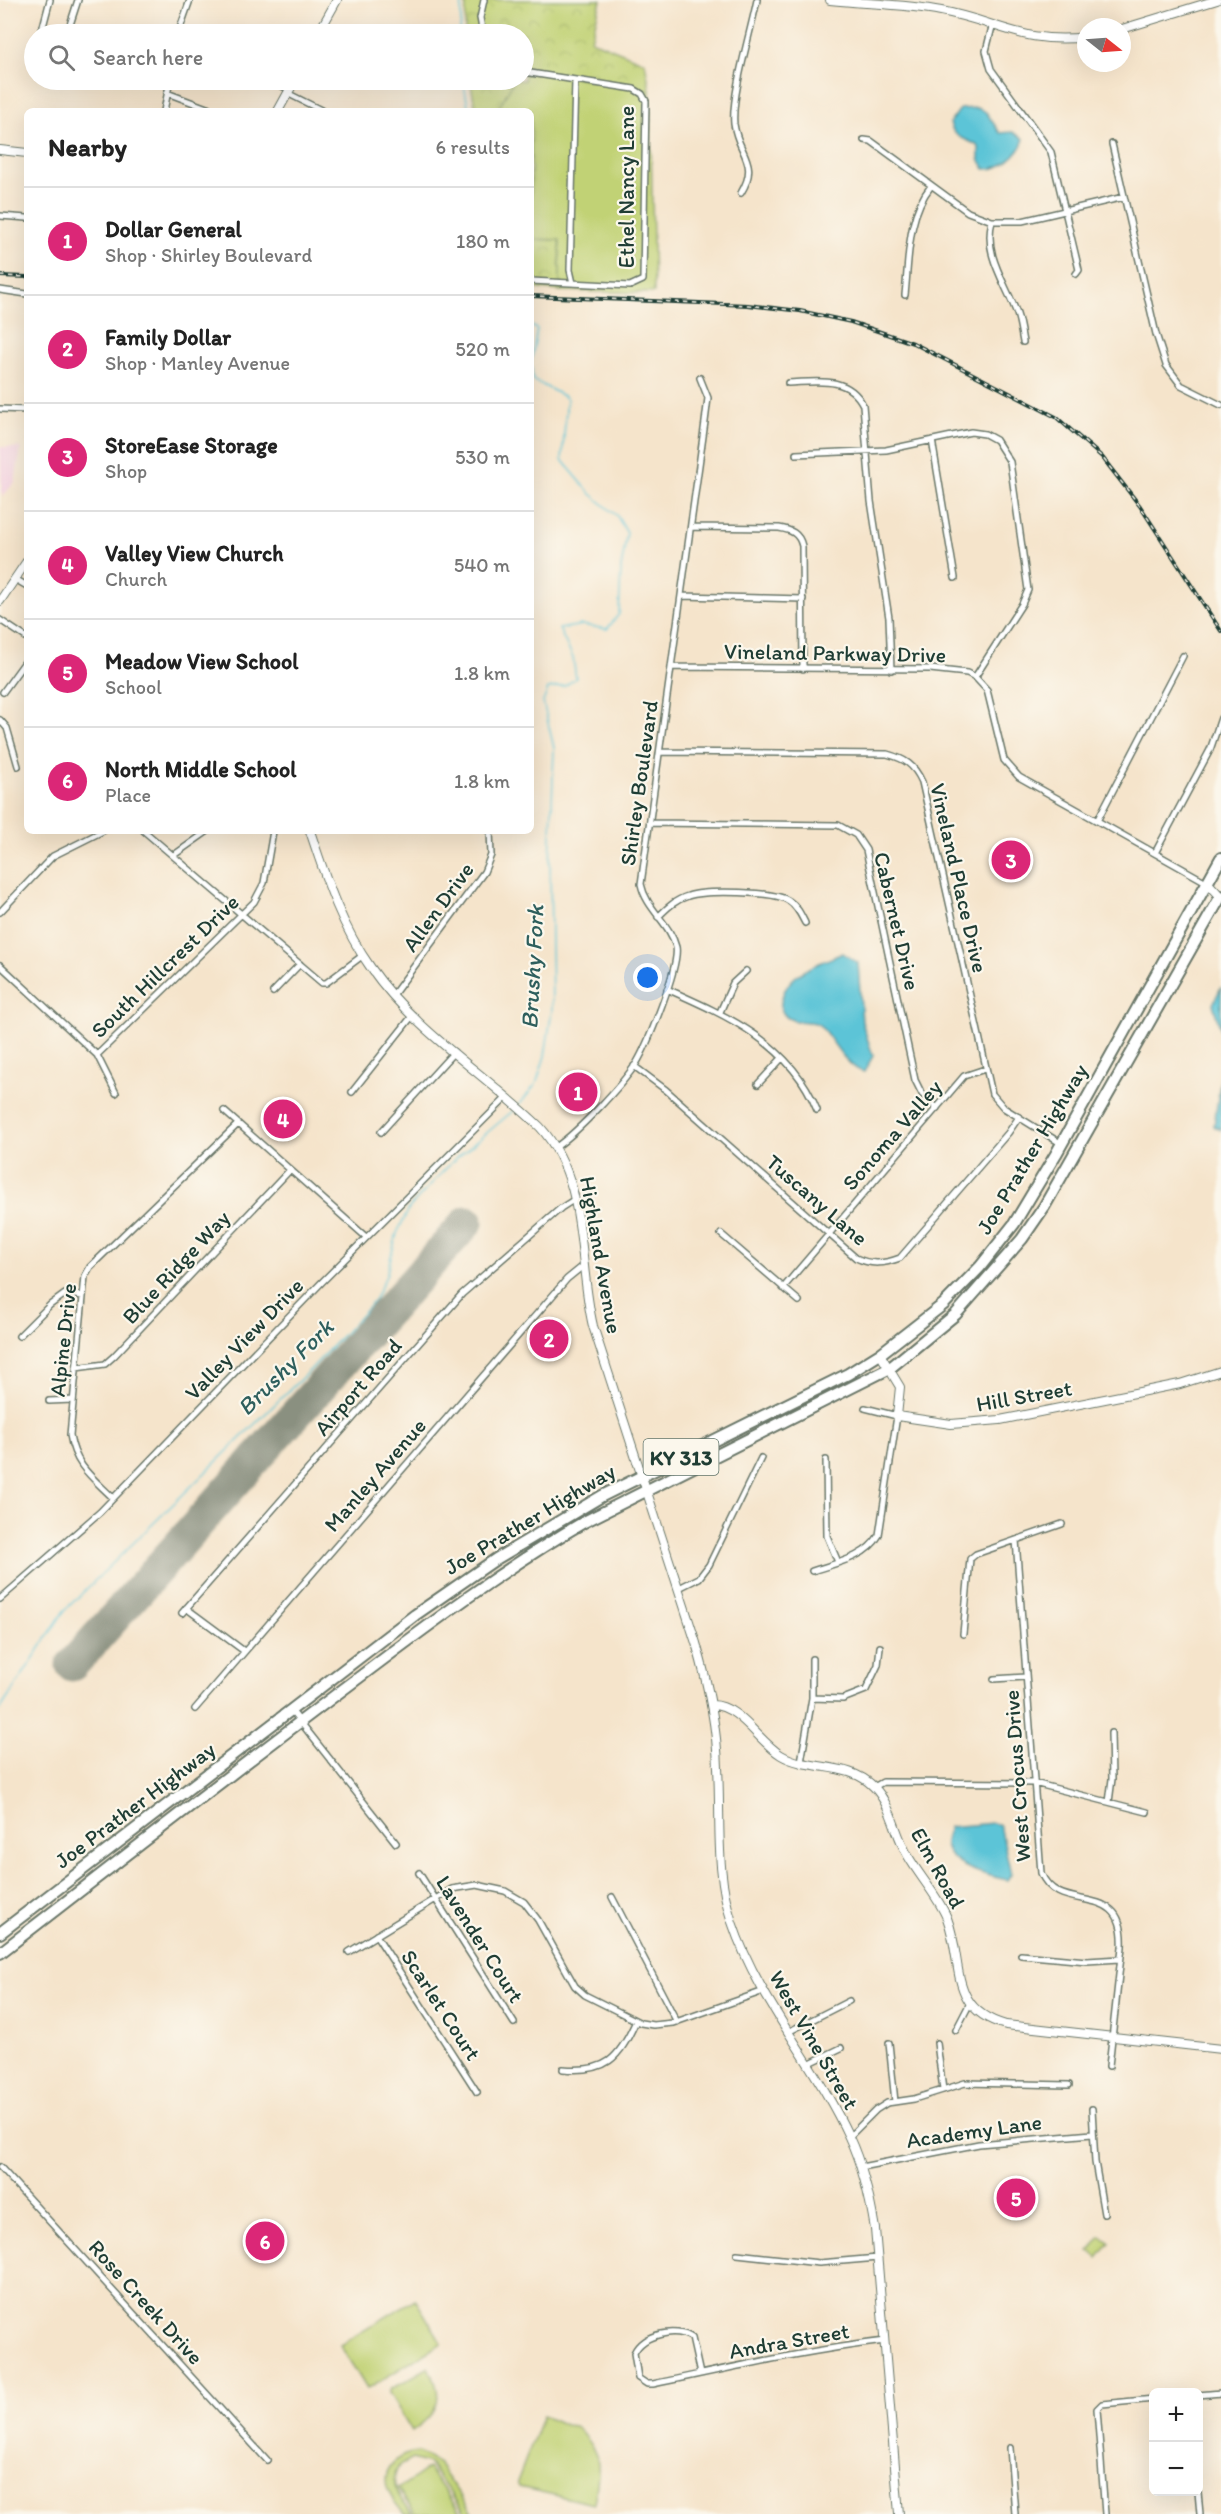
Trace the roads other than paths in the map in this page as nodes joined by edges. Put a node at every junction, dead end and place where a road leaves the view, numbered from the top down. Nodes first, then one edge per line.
1 (50, 0) edge
2 (78, 0) edge
3 (190, 0) edge
4 (337, 0) edge
5 (484, 0) edge
6 (757, 0) edge
7 (830, 0) edge
8 (1216, 0) edge
9 (44, 24) edge
10 (70, 24) edge
11 (182, 24) edge
12 (324, 24) edge
13 (481, 24) edge
14 (1131, 26) edge
15 (992, 27) junction
16 (1077, 37) edge
17 (534, 74) edge
18 (575, 81) junction
19 (167, 90) edge
20 (288, 91) joint
21 (167, 93) junction
22 (164, 108) edge
23 (207, 108) edge
24 (280, 108) edge
25 (318, 108) edge
26 (864, 140) dead end
27 (1112, 144) dead end
28 (0, 150) edge
29 (24, 153) edge
30 (931, 186) junction
31 (741, 193) dead end
32 (1124, 197) junction
33 (1066, 210) junction
34 (0, 216) edge
35 (24, 218) edge
36 (992, 221) junction
37 (1076, 274) dead end
38 (534, 281) edge
39 (573, 283) junction
40 (0, 290) edge
41 (24, 294) edge
42 (905, 296) dead end
43 (1023, 342) dead end
44 (700, 378) dead end
45 (788, 383) dead end
46 (1221, 405) edge
47 (0, 409) edge
48 (24, 410) edge
49 (932, 440) junction
50 (868, 450) junction
51 (796, 454) dead end
52 (692, 526) junction
53 (24, 566) edge
54 (955, 578) dead end
55 (15, 579) junction
56 (24, 584) edge
57 (682, 596) junction
58 (803, 599) junction
59 (0, 601) edge
60 (0, 620) edge
61 (24, 636) edge
62 (1183, 656) dead end
63 (24, 663) edge
64 (672, 667) junction
65 (803, 669) junction
66 (891, 670) junction
67 (975, 677) junction
68 (3, 692) dead end
69 (1221, 718) edge
70 (0, 720) edge
71 (660, 752) junction
72 (18, 766) dead end
73 (1096, 821) junction
74 (650, 823) junction
75 (97, 834) edge
76 (148, 834) edge
77 (204, 834) edge
78 (272, 834) edge
79 (311, 834) edge
80 (490, 834) edge
81 (1155, 853) junction
82 (174, 855) junction
83 (1221, 858) edge
84 (1208, 883) junction
85 (1221, 886) edge
86 (1221, 896) edge
87 (0, 912) edge
88 (242, 915) junction
89 (658, 917) junction
90 (805, 923) dead end
91 (362, 956) junction
92 (300, 964) junction
93 (0, 965) edge
94 (746, 971) dead end
95 (667, 989) junction
96 (273, 992) dead end
97 (393, 995) junction
98 (720, 1012) junction
99 (413, 1016) junction
100 (454, 1052) junction
101 (97, 1055) junction
102 (782, 1058) junction
103 (634, 1066) junction
104 (985, 1069) junction
105 (758, 1084) dead end
106 (352, 1092) dead end
107 (116, 1093) dead end
108 (510, 1099) junction
109 (937, 1108) junction
110 (817, 1110) dead end
111 (224, 1111) dead end
112 (1019, 1117) junction
113 (238, 1124) junction
114 (381, 1132) dead end
115 (1062, 1144) junction
116 (556, 1147) junction
117 (290, 1170) junction
118 (575, 1199) junction
119 (721, 1234) dead end
120 (828, 1234) junction
121 (366, 1237) junction
122 (583, 1266) junction
123 (783, 1288) junction
124 (82, 1296) junction
125 (799, 1301) dead end
126 (19, 1336) dead end
127 (880, 1354) junction
128 (76, 1368) junction
129 (890, 1368) junction
130 (1221, 1371) edge
131 (74, 1400) junction
132 (49, 1401) dead end
133 (865, 1408) dead end
134 (897, 1416) junction
135 (761, 1458) dead end
136 (826, 1460) dead end
137 (642, 1476) junction
138 (646, 1491) junction
139 (113, 1498) junction
140 (1062, 1524) dead end
141 (1016, 1540) junction
142 (838, 1562) junction
143 (812, 1571) dead end
144 (679, 1588) junction
145 (0, 1599) edge
146 (963, 1634) dead end
147 (880, 1647) dead end
148 (244, 1651) junction
149 (812, 1659) dead end
150 (1026, 1677) junction
151 (994, 1679) dead end
152 (812, 1698) junction
153 (712, 1705) junction
154 (195, 1709) dead end
155 (291, 1710) junction
156 (300, 1721) junction
157 (1111, 1733) dead end
158 (801, 1762) junction
159 (1034, 1783) junction
160 (874, 1787) junction
161 (1109, 1802) junction
162 (1147, 1812) dead end
163 (396, 1843) dead end
164 (419, 1873) dead end
165 (612, 1897) dead end
166 (436, 1899) junction
167 (0, 1933) edge
168 (376, 1935) junction
169 (349, 1952) dead end
170 (0, 1953) edge
171 (1021, 1955) dead end
172 (1120, 1959) junction
173 (764, 1991) junction
174 (849, 2001) dead end
175 (970, 2003) junction
176 (636, 2021) junction
177 (677, 2022) junction
178 (514, 2023) dead end
179 (956, 2030) dead end
180 (788, 2032) junction
181 (1112, 2037) junction
182 (889, 2043) dead end
183 (936, 2043) dead end
184 (841, 2048) dead end
185 (1221, 2049) edge
186 (808, 2064) junction
187 (1109, 2066) dead end
188 (563, 2069) dead end
189 (1069, 2085) dead end
190 (943, 2090) junction
191 (477, 2092) dead end
192 (895, 2102) junction
193 (1092, 2109) dead end
194 (1092, 2134) junction
195 (849, 2137) junction
196 (0, 2167) edge
197 (861, 2167) junction
198 (1104, 2214) dead end
199 (737, 2254) dead end
200 (878, 2258) junction
201 (885, 2341) junction
202 (700, 2374) junction
203 (1221, 2393) edge
204 (1203, 2395) edge
205 (1149, 2399) edge
206 (1010, 2448) dead end
207 (267, 2460) dead end
208 (1198, 2496) edge
209 (899, 2514) edge
210 (1015, 2514) edge
211 (1105, 2514) edge
212 (1200, 2514) edge

1 - 9 street
2 - 10 street
3 - 11 street
4 - 12 main road
5 - 13 street
6 - 31 street
7 - 15 main road
8 - 14 main road
15 - 16 main road
15 - 33 street
17 - 18 street
18 - 39 street
18 - 39 street, Ethel Nancy Lane
19 - 21 street
20 - 24 main road
20 - 25 street
21 - 22 street
21 - 23 street
26 - 30 street
27 - 32 street
28 - 29 main road
30 - 36 street
30 - 42 street
32 - 33 street
32 - 46 street
33 - 36 street
33 - 37 street
34 - 35 street
36 - 43 street
38 - 39 street
40 - 41 street
44 - 52 street, Shirley Boulevard
45 - 50 street
47 - 48 street
49 - 50 street
49 - 54 street
49 - 67 street
50 - 51 street
50 - 66 street
52 - 57 street, Shirley Boulevard
52 - 58 street
53 - 55 main road
55 - 56 street
55 - 59 main road
57 - 58 street
57 - 64 street, Shirley Boulevard
58 - 65 street
60 - 61 street
62 - 73 street
63 - 68 street
64 - 65 street, Vineland Parkway Drive
64 - 71 street, Shirley Boulevard
65 - 66 street, Vineland Parkway Drive
66 - 67 street, Vineland Parkway Drive
67 - 73 street, Vineland Parkway Drive
69 - 81 street
70 - 72 street
71 - 74 street, Shirley Boulevard
71 - 104 street, Vineland Place Drive
73 - 81 street, Vineland Parkway Drive
74 - 89 street, Shirley Boulevard
74 - 109 street, Cabernet Drive
75 - 87 street
76 - 82 street
77 - 82 street
78 - 88 street, South Hillcrest Drive
79 - 91 main road, Highland Avenue
80 - 97 street, Allen Drive
81 - 84 street, Vineland Parkway Drive
82 - 88 street
83 - 84 highway, Joe Prather Highway / KY 313
84 - 85 main road
84 - 86 main road
84 - 115 highway, Joe Prather Highway / KY 313
86 - 129 highway, Joe Prather Highway / KY 313
88 - 92 street
88 - 101 street, South Hillcrest Drive
89 - 90 street
89 - 95 street, Shirley Boulevard
91 - 92 street
91 - 97 main road, Highland Avenue
92 - 96 street
93 - 101 street
94 - 98 street
95 - 98 street
95 - 103 street, Shirley Boulevard
97 - 99 main road, Highland Avenue
98 - 102 street
99 - 100 main road, Highland Avenue
99 - 106 street
100 - 108 main road, Highland Avenue
100 - 114 street
101 - 107 street
102 - 105 street
102 - 110 street
103 - 116 street, Shirley Boulevard
103 - 120 street, Tuscany Lane
104 - 109 street, Sonoma Valley
104 - 112 street, Vineland Place Drive
108 - 116 main road, Highland Avenue
108 - 121 street, Valley View Drive
109 - 120 street, Sonoma Valley
111 - 113 street
112 - 115 street, Vineland Place Drive
112 - 120 street, Tuscany Lane
113 - 117 street
113 - 124 street, Alpine Drive
115 - 127 highway, Joe Prather Highway / KY 313
116 - 118 main road, Highland Avenue
117 - 121 street
117 - 128 street, Blue Ridge Way
118 - 122 main road, Highland Avenue
118 - 148 street, Airport Road
119 - 123 street
120 - 123 street, Sonoma Valley
121 - 139 street, Valley View Drive
122 - 137 main road, Highland Avenue
122 - 148 street, Manley Avenue
123 - 125 street
124 - 126 street
124 - 128 street, Alpine Drive
127 - 129 main road
127 - 137 highway, Joe Prather Highway / KY 313
128 - 131 street, Alpine Drive
129 - 134 main road
129 - 138 highway, Joe Prather Highway / KY 313
130 - 134 main road, Hill Street
131 - 132 street
131 - 139 street, Alpine Drive
133 - 134 street
134 - 142 street
135 - 144 street
136 - 142 street
137 - 138 main road, Highland Avenue
137 - 155 highway, Joe Prather Highway / KY 313
138 - 144 main road, Highland Avenue
138 - 156 highway, Joe Prather Highway / KY 313
139 - 145 street, Valley View Drive
140 - 141 street
141 - 146 street
141 - 150 street, West Crocus Drive
142 - 143 street
144 - 153 main road, West Vine Street
147 - 152 street
148 - 154 street, Manley Avenue
149 - 152 street
150 - 151 street
150 - 159 street, West Crocus Drive
152 - 158 street
153 - 158 main road, Elm Road
153 - 173 main road, West Vine Street
155 - 156 street
155 - 167 highway, Joe Prather Highway / KY 313
156 - 163 street
156 - 170 highway, Joe Prather Highway / KY 313
157 - 161 street
158 - 160 main road, Elm Road
159 - 160 street
159 - 161 street
159 - 172 street, West Crocus Drive
160 - 175 main road, Elm Road
161 - 162 street
164 - 166 street, Lavender Court
165 - 177 street
166 - 168 street
166 - 176 street
166 - 178 street, Lavender Court
168 - 169 street
168 - 191 street, Scarlet Court
171 - 172 street
172 - 181 street, West Crocus Drive
173 - 177 street
173 - 180 main road, West Vine Street
174 - 180 street
175 - 179 street
175 - 181 main road
176 - 177 street
176 - 188 street
180 - 186 main road, West Vine Street
181 - 185 main road
181 - 187 street, West Crocus Drive
182 - 192 street
183 - 190 street
184 - 186 street
186 - 195 main road, West Vine Street
189 - 190 street
190 - 192 street
192 - 195 street
193 - 194 street
194 - 197 street, Academy Lane
194 - 198 street
195 - 197 main road, West Vine Street
196 - 207 street, Rose Creek Drive
197 - 200 main road, West Vine Street
199 - 200 street
200 - 201 main road, West Vine Street
201 - 202 street, Andra Street
201 - 209 main road, West Vine Street
202 - 202 street, Andra Street
203 - 204 street
205 - 211 street
206 - 210 street
208 - 212 street

